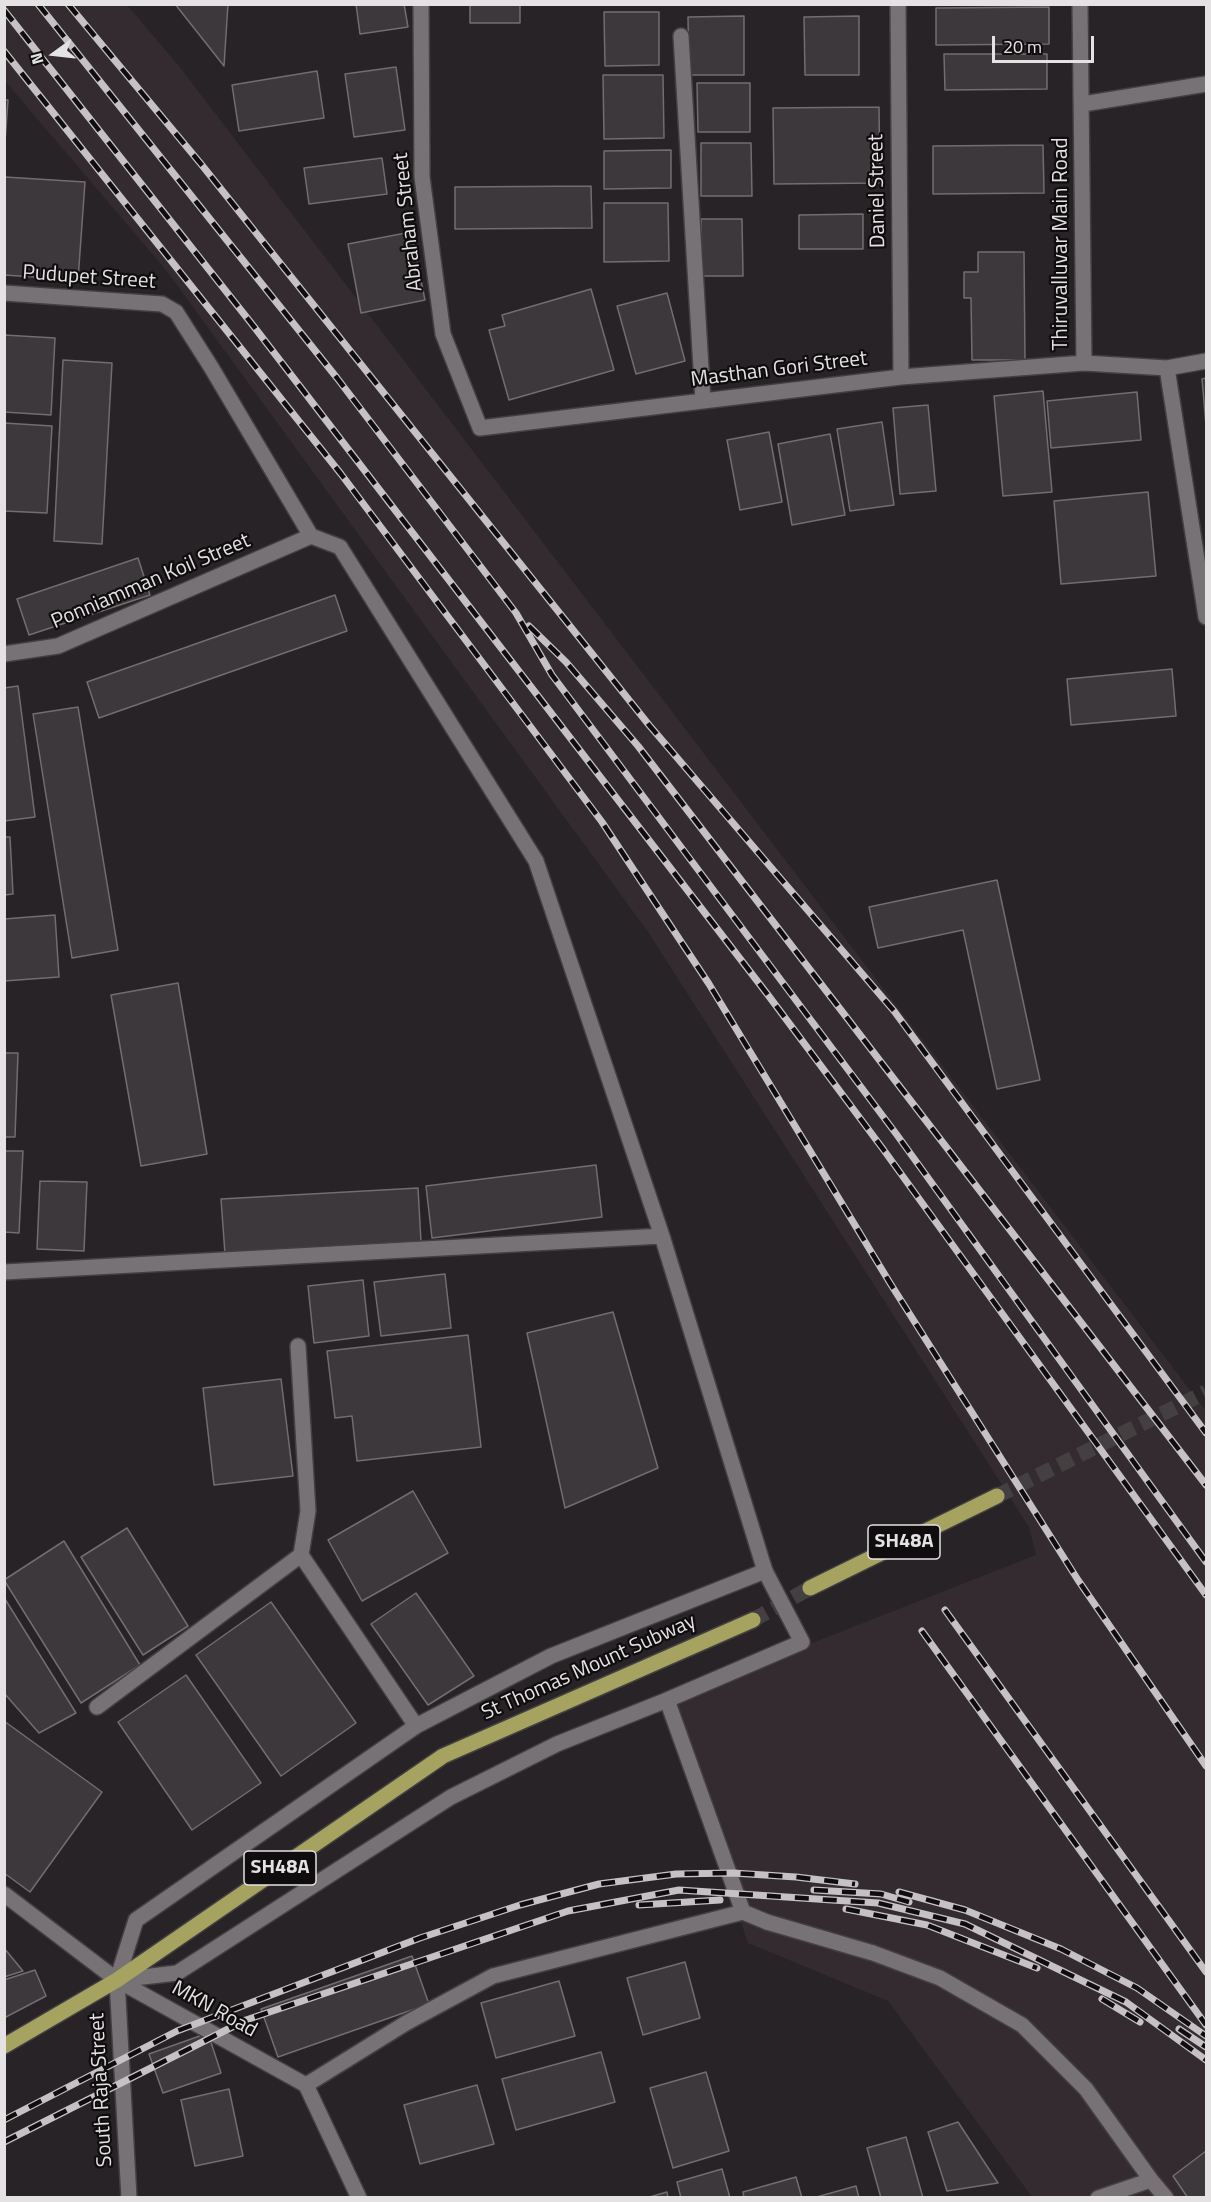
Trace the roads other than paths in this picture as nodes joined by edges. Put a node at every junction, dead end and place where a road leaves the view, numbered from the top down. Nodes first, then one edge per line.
1 (421, 4) edge
2 (898, 4) edge
3 (1080, 4) edge
4 (681, 36) dead end
5 (1206, 84) edge
6 (1083, 104) junction
7 (4, 293) edge
8 (1206, 361) edge
9 (1084, 363) junction
10 (1167, 368) junction
11 (901, 377) junction
12 (703, 401) junction
13 (480, 428) joint
14 (311, 536) junction
15 (1206, 617) edge
16 (4, 654) edge
17 (662, 1236) junction
18 (4, 1272) edge
19 (298, 1346) dead end
20 (997, 1496) tunnel mouth
21 (301, 1555) junction
22 (765, 1571) junction
23 (810, 1588) tunnel mouth
24 (753, 1620) tunnel mouth
25 (667, 1700) junction
26 (97, 1707) dead end
27 (416, 1726) junction
28 (4, 1894) edge
29 (743, 1912) junction
30 (117, 1980) junction
31 (4, 2046) edge
32 (306, 2085) junction
33 (1151, 2180) junction
34 (129, 2198) edge
35 (359, 2198) edge
36 (1098, 2198) edge
37 (1166, 2198) edge

1 - 13 street, Abraham Street
2 - 11 street, Daniel Street
3 - 6 street, Thiruvalluvar Main Road
4 - 12 street
5 - 6 street
6 - 9 street, Thiruvalluvar Main Road
7 - 14 street, Pudupet Street
8 - 10 street, Thiruvalluvar Main Road
9 - 10 street, Thiruvalluvar Main Road
9 - 11 street, Masthan Gori Street
10 - 15 street
11 - 12 street, Masthan Gori Street
12 - 13 street, Masthan Gori Street
14 - 16 street, Ponniamman Koil Street
14 - 17 street
17 - 18 street
17 - 22 street
19 - 21 street
20 - 23 main road, SH48A
21 - 26 street
21 - 27 street
22 - 25 street
22 - 27 street
24 - 30 main road, St Thomas Mount Subway / SH48A
25 - 29 street
25 - 30 street
27 - 30 street
28 - 30 street, MKN Road
29 - 32 street
29 - 33 street
30 - 31 main road
30 - 32 street, MKN Road
30 - 34 street, South Raja Street
32 - 35 street
33 - 36 street
33 - 37 street

